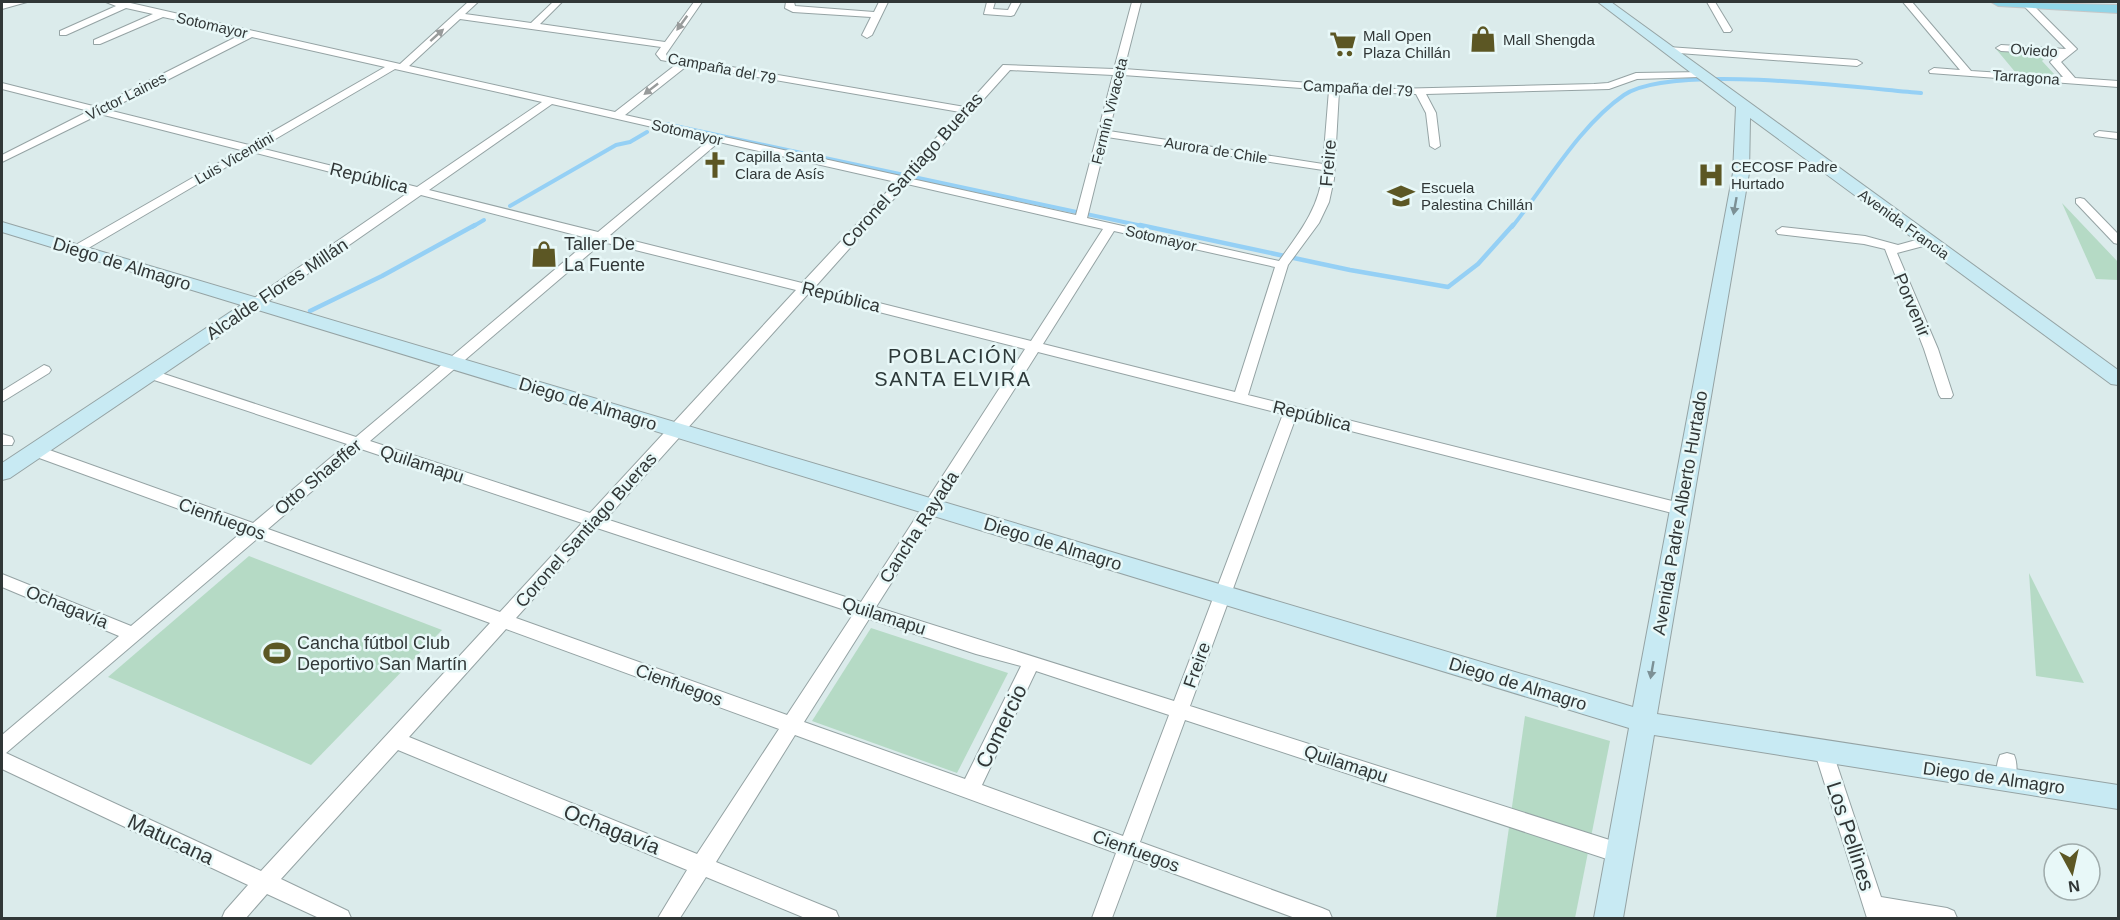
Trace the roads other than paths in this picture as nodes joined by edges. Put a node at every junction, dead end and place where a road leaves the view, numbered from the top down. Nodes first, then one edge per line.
1 (22, 2) edge
2 (110, 2) edge
3 (473, 2) edge
4 (558, 2) edge
5 (698, 2) edge
6 (883, 2) edge
7 (991, 2) edge
8 (1016, 2) edge
9 (1136, 2) edge
10 (1604, 2) edge
11 (1711, 2) edge
12 (1908, 2) edge
13 (1998, 2) edge
14 (2026, 2) edge
15 (789, 4) edge
16 (126, 5) junction
17 (2, 6) edge
18 (2118, 9) edge
19 (162, 14) junction
20 (877, 15) junction
21 (458, 16) junction
22 (534, 25) junction
23 (1727, 30) dead end
24 (63, 33) dead end
25 (250, 34) junction
26 (867, 35) dead end
27 (97, 42) dead end
28 (666, 45) junction
29 (2001, 48) dead end
30 (1668, 50) junction
31 (2067, 52) junction
32 (686, 62) junction
33 (1857, 63) dead end
34 (1015, 66) joint
35 (397, 67) junction
36 (1934, 71) dead end
37 (1119, 72) junction
38 (1968, 74) junction
39 (1705, 78) junction
40 (2072, 81) junction
41 (2118, 84) edge
42 (2, 86) edge
43 (1334, 88) junction
44 (1420, 92) junction
45 (550, 101) junction
46 (1743, 106) junction
47 (99, 110) junction
48 (966, 110) junction
49 (617, 116) junction
50 (1103, 133) junction
51 (2099, 134) dead end
52 (2118, 136) edge
53 (717, 138) junction
54 (1435, 146) dead end
55 (251, 148) junction
56 (2, 159) edge
57 (1329, 168) junction
58 (908, 176) junction
59 (420, 191) junction
60 (2080, 201) dead end
61 (1083, 214) junction
62 (1111, 226) junction
63 (2, 228) edge
64 (1782, 231) dead end
65 (601, 237) junction
66 (2118, 240) edge
67 (1927, 241) junction
68 (1894, 248) junction
69 (76, 250) junction
70 (1286, 258) junction
71 (806, 288) junction
72 (255, 304) junction
73 (1034, 346) junction
74 (452, 363) junction
75 (44, 370) dead end
76 (150, 374) junction
77 (2118, 379) edge
78 (1946, 395) dead end
79 (2, 398) edge
80 (1240, 398) junction
81 (1291, 411) junction
82 (676, 430) junction
83 (358, 443) junction
84 (36, 451) junction
85 (2, 473) edge
86 (931, 507) junction
87 (1680, 509) junction
88 (594, 521) junction
89 (255, 531) junction
90 (2, 580) edge
91 (1223, 595) junction
92 (866, 610) junction
93 (503, 621) junction
94 (133, 634) junction
95 (1032, 662) junction
96 (1180, 710) junction
97 (1643, 721) junction
98 (791, 725) junction
99 (395, 740) junction
100 (2, 746) edge
101 (1824, 753) junction
102 (2, 760) edge
103 (970, 790) junction
104 (2118, 797) edge
105 (1128, 848) junction
106 (1619, 853) junction
107 (701, 866) junction
108 (264, 883) junction
109 (1876, 912) edge
110 (232, 918) edge
111 (341, 918) edge
112 (668, 918) edge
113 (830, 918) edge
114 (1102, 918) edge
115 (1322, 918) edge
116 (1608, 918) edge
117 (1947, 918) edge

1 - 17 street
2 - 16 street, Sotomayor
3 - 21 street, Luis Vicentini
4 - 22 street
5 -> 28 street
6 - 20 street
7 - 8 street
9 - 37 street, Fermín Vivaceta
10 - 30 street, Avenida Francia
11 - 23 street
12 - 38 street
13 - 14 main road
14 - 18 main road
14 - 31 street
15 - 20 street
16 - 19 street, Sotomayor
16 - 24 street
19 - 25 street, Sotomayor
19 - 27 street, Sotomayor
20 - 26 street
21 - 22 street, Campaña del 79
35 -> 21 street, Luis Vicentini
22 - 28 street, Campaña del 79
25 - 35 street, Sotomayor
25 - 47 street, Víctor Laines
28 - 32 street, Campaña del 79
29 - 31 street, Oviedo
30 - 33 street
30 - 39 street, Avenida Francia
31 - 40 street
32 - 48 street, Campaña del 79
32 -> 49 street
34 - 37 street, Campaña del 79
34 - 48 street, Coronel Santiago Bueras
35 - 45 street, Sotomayor
35 - 55 street, Luis Vicentini
36 - 38 street, Tarragona
37 - 43 street, Campaña del 79
37 - 50 street, Fermín Vivaceta
38 - 40 street, Tarragona
39 - 44 street, Campaña del 79
39 - 46 street, Avenida Francia
40 - 41 street, Tarragona
42 - 47 street, República
43 - 44 street, Campaña del 79
43 - 57 street, Freire
44 - 54 street
45 - 49 street, Sotomayor
45 - 59 street, Alcalde Flores Millán
46 - 67 street, Avenida Francia
46 -> 87 street, Avenida Padre Alberto Hurtado
47 - 55 street, República
47 - 56 street, Víctor Laines
48 - 58 street, Coronel Santiago Bueras
49 - 53 street, Sotomayor
50 - 57 street, Aurora de Chile
50 - 61 street, Fermín Vivaceta
51 - 52 street
53 - 58 street, Sotomayor
53 - 65 street, Otto Shaeffer
55 - 59 street, República
55 - 69 street, Luis Vicentini
57 - 70 street, Freire
58 - 61 street, Sotomayor
58 - 71 street, Coronel Santiago Bueras
59 - 65 street, República
59 - 72 street, Alcalde Flores Millán
60 - 66 street
61 - 62 street, Sotomayor
62 - 70 street, Sotomayor
62 - 73 street, Cancha Rayada
63 - 69 street, Diego de Almagro
64 - 68 street
65 - 71 street, República
65 - 74 street, Otto Shaeffer
67 - 68 street, Porvenir
67 - 77 street, Avenida Francia
68 - 78 street, Porvenir
69 - 72 street, Diego de Almagro
70 - 80 street, Freire
71 - 73 street, República
71 - 82 street, Coronel Santiago Bueras
72 - 74 street, Diego de Almagro
72 - 76 street, Alcalde Flores Millán
73 - 80 street, República
73 - 86 street, Cancha Rayada
74 - 82 street, Diego de Almagro
74 - 83 street, Otto Shaeffer
75 - 79 street
76 - 83 street, Quilamapu
76 - 84 street, Alcalde Flores Millán
80 - 81 street, República
81 - 87 street, República
81 - 91 street, Freire
82 - 86 street, Diego de Almagro
82 - 88 street, Coronel Santiago Bueras
83 - 88 street, Quilamapu
83 - 89 street, Otto Shaeffer
84 - 85 street, Alcalde Flores Millán
84 - 89 street, Cienfuegos
86 - 91 street, Diego de Almagro
86 - 92 street, Cancha Rayada
87 -> 97 street, Avenida Padre Alberto Hurtado
88 - 92 street, Quilamapu
88 - 93 street, Coronel Santiago Bueras
89 - 93 street, Cienfuegos
89 - 94 street, Otto Shaeffer
90 - 94 street, Ochagavía
91 - 96 street, Freire
91 - 97 street, Diego de Almagro
92 - 95 street, Quilamapu
92 - 98 street, Cancha Rayada
93 - 98 street, Cienfuegos
93 - 99 street, Coronel Santiago Bueras
94 - 100 street, Otto Shaeffer
95 - 96 street, Quilamapu
95 - 103 street, Comercio
96 - 105 street, Freire
96 - 106 street, Quilamapu
97 - 101 street, Diego de Almagro
97 - 106 street, Avenida Padre Alberto Hurtado
98 - 103 street, Cienfuegos
98 - 107 street, Cancha Rayada
99 - 107 street, Ochagavía
99 - 108 street, Coronel Santiago Bueras
101 - 104 street, Diego de Almagro
101 - 109 street, Los Pellines
102 - 108 street, Matucana
103 - 105 street, Cienfuegos
105 - 114 street, Freire
105 - 115 street, Cienfuegos
106 - 116 street, Avenida Padre Alberto Hurtado
107 - 112 street, Cancha Rayada
107 - 113 street, Ochagavía
108 - 110 street, Coronel Santiago Bueras
108 - 111 street, Matucana
109 - 117 street

